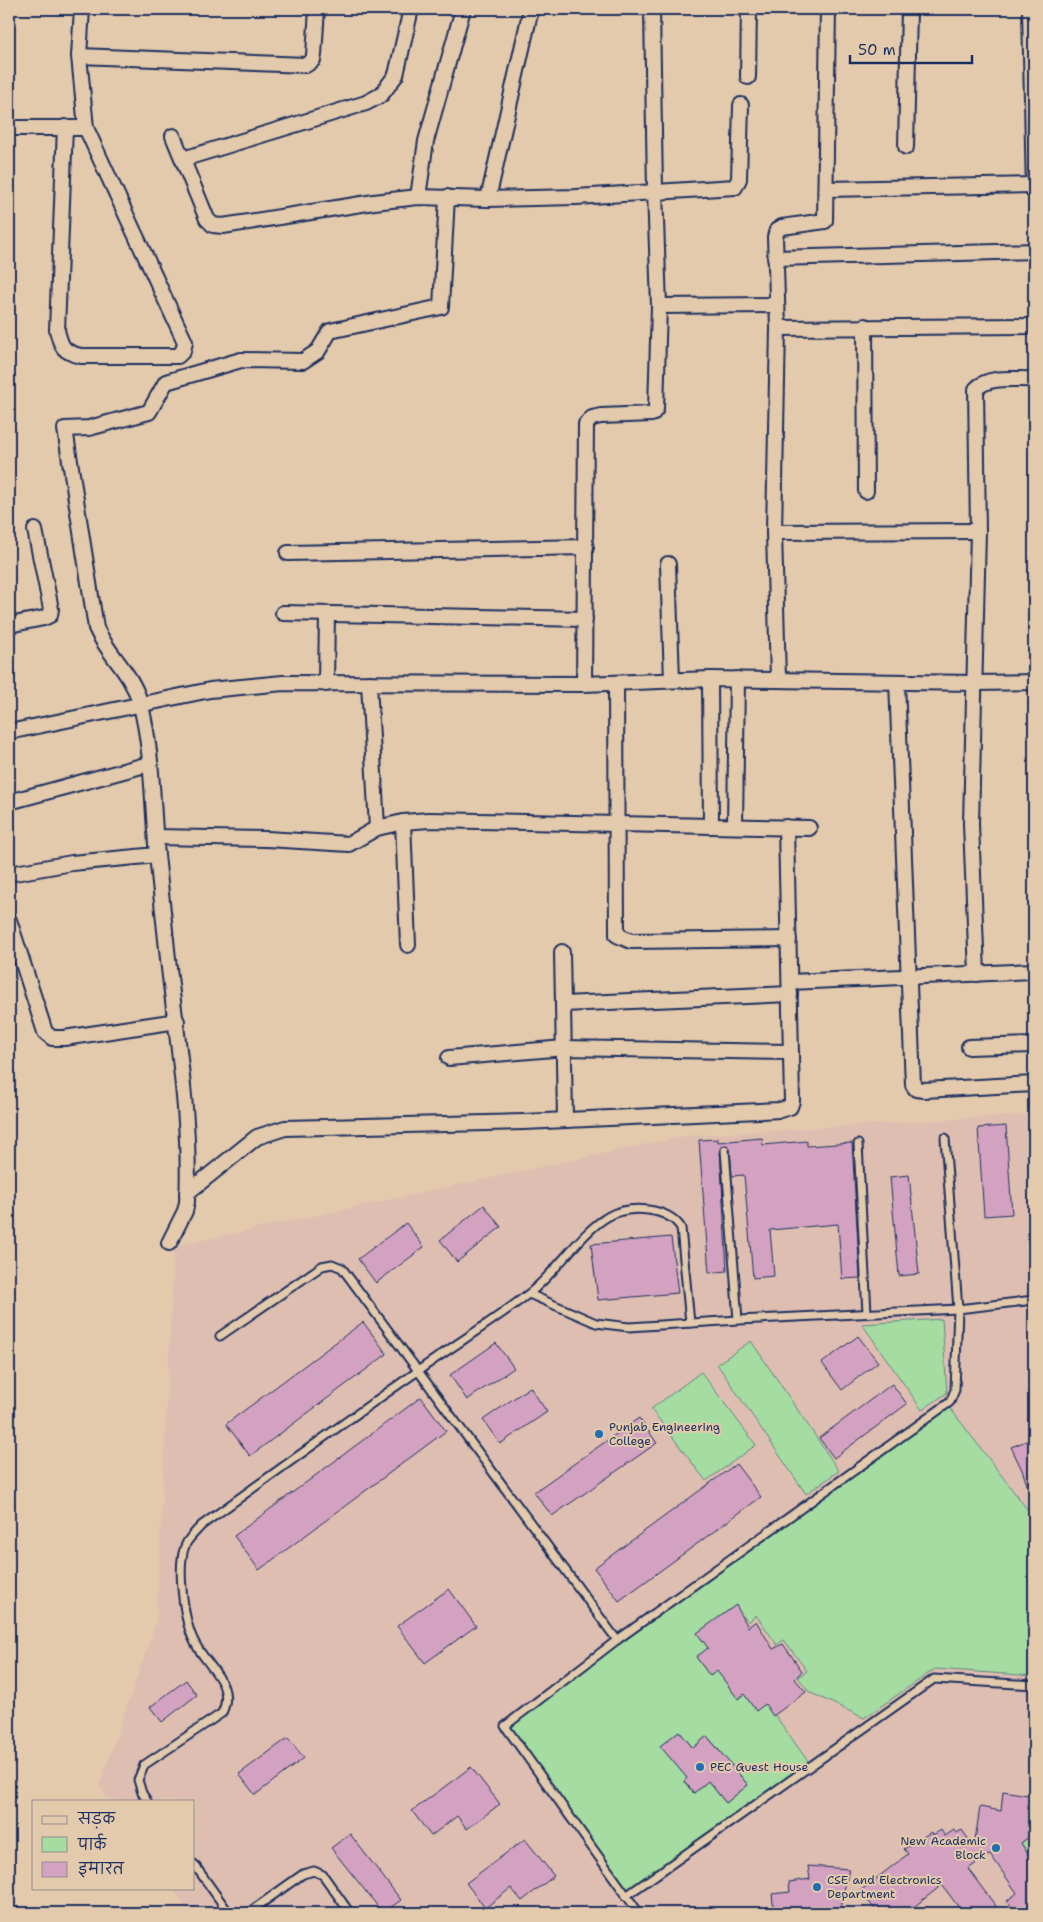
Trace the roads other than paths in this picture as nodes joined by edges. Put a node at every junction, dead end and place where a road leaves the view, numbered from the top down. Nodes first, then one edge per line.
1 (82, 9) edge
2 (317, 9) edge
3 (411, 9) edge
4 (463, 9) edge
5 (531, 9) edge
6 (652, 9) edge
7 (749, 9) edge
8 (828, 9) edge
9 (909, 9) edge
10 (1031, 18) edge
11 (79, 56) junction
12 (748, 77) dead end
13 (741, 105) dead end
14 (1033, 106) edge
15 (65, 127) junction
16 (9, 128) edge
17 (86, 128) junction
18 (172, 136) dead end
19 (906, 147) dead end
20 (183, 159) junction
21 (1034, 188) edge
22 (826, 189) junction
23 (655, 191) junction
24 (418, 197) junction
25 (447, 197) junction
26 (488, 199) junction
27 (1034, 251) edge
28 (775, 258) junction
29 (777, 305) junction
30 (659, 306) junction
31 (865, 326) junction
32 (1034, 326) edge
33 (778, 328) junction
34 (1034, 379) edge
35 (866, 491) dead end
36 (34, 530) dead end
37 (978, 531) junction
38 (774, 532) junction
39 (586, 548) junction
40 (288, 553) dead end
41 (668, 564) dead end
42 (283, 613) dead end
43 (327, 614) junction
44 (585, 619) junction
45 (9, 625) edge
46 (710, 679) junction
47 (737, 679) junction
48 (778, 679) junction
49 (672, 680) junction
50 (897, 682) junction
51 (1034, 682) edge
52 (369, 683) junction
53 (616, 683) junction
54 (975, 683) junction
55 (326, 684) junction
56 (584, 684) junction
57 (140, 703) junction
58 (9, 732) edge
59 (149, 764) junction
60 (9, 802) edge
61 (403, 822) junction
62 (617, 825) junction
63 (711, 825) junction
64 (736, 826) junction
65 (786, 827) junction
66 (376, 828) junction
67 (809, 828) dead end
68 (156, 837) junction
69 (157, 855) junction
70 (9, 874) edge
71 (9, 920) edge
72 (789, 938) junction
73 (408, 944) dead end
74 (562, 952) dead end
75 (1034, 972) edge
76 (977, 974) junction
77 (910, 976) junction
78 (790, 988) junction
79 (563, 1004) junction
80 (177, 1021) junction
81 (1034, 1045) edge
82 (564, 1048) junction
83 (969, 1048) dead end
84 (792, 1052) junction
85 (449, 1058) dead end
86 (1034, 1084) edge
87 (565, 1119) junction
88 (945, 1138) dead end
89 (858, 1144) dead end
90 (725, 1150) dead end
91 (187, 1193) junction
92 (169, 1243) dead end
93 (529, 1294) junction
94 (1034, 1300) edge
95 (958, 1309) junction
96 (867, 1313) junction
97 (738, 1320) junction
98 (690, 1323) junction
99 (220, 1336) dead end
100 (418, 1370) junction
101 (617, 1640) junction
102 (1034, 1685) edge
103 (146, 1800) edge
104 (195, 1865) edge
105 (626, 1896) junction
106 (230, 1913) edge
107 (248, 1913) edge
108 (350, 1913) edge
109 (639, 1913) edge

1 - 11 street
2 - 11 street
3 - 20 street
4 - 24 street
5 - 26 street
6 - 23 street
7 - 12 street
8 - 22 street
9 - 19 street
10 - 14 street
11 - 17 street
13 - 23 street
14 - 21 street
15 - 16 street
15 - 17 street
15 - 17 street
18 - 20 street
20 - 24 street
21 - 22 street
22 - 28 street
23 - 26 street
23 - 30 street
24 - 25 street
25 - 26 street
25 - 57 street
27 - 28 street
28 - 29 street
29 - 30 street
29 - 33 street
30 - 39 street
31 - 32 street
31 - 33 street
31 - 35 street
33 - 38 street
34 - 37 street
36 - 45 street
37 - 38 street
37 - 54 street
38 - 48 street
39 - 40 street
39 - 44 street
41 - 49 street
42 - 43 street
43 - 44 street
43 - 55 street
44 - 56 street
46 - 47 street
46 - 49 street
46 - 63 street
47 - 48 street
47 - 64 street
48 - 50 street
49 - 53 street
50 - 54 street
50 - 77 street
51 - 54 street
52 - 55 street
52 - 56 street
52 - 66 street
53 - 56 street
53 - 62 street
54 - 76 street
55 - 57 street
57 - 58 street
57 - 59 street
59 - 60 street
59 - 68 street
61 - 62 street
61 - 66 street
61 - 73 street
62 - 63 street
62 - 72 street
63 - 64 street
64 - 65 street
65 - 67 street
65 - 72 street
66 - 68 street
68 - 69 street
69 - 70 street
69 - 80 street
71 - 80 street
72 - 78 street
74 - 79 street
75 - 76 street
76 - 77 street
77 - 78 street
77 - 86 street
78 - 79 street
78 - 84 street
79 - 82 street
80 - 91 street
81 - 83 street
82 - 84 street
82 - 85 street
82 - 87 street
84 - 87 street
87 - 91 street
88 - 95 lane
89 - 96 lane
90 - 97 lane
91 - 92 street
93 - 98 lane
93 - 98 lane
93 - 100 lane
94 - 95 lane
95 - 96 lane
95 - 101 lane
96 - 97 lane
97 - 98 lane
99 - 100 lane
100 - 101 lane
100 - 103 lane
101 - 105 lane
102 - 105 lane
104 - 106 lane
105 - 109 lane
107 - 108 lane

